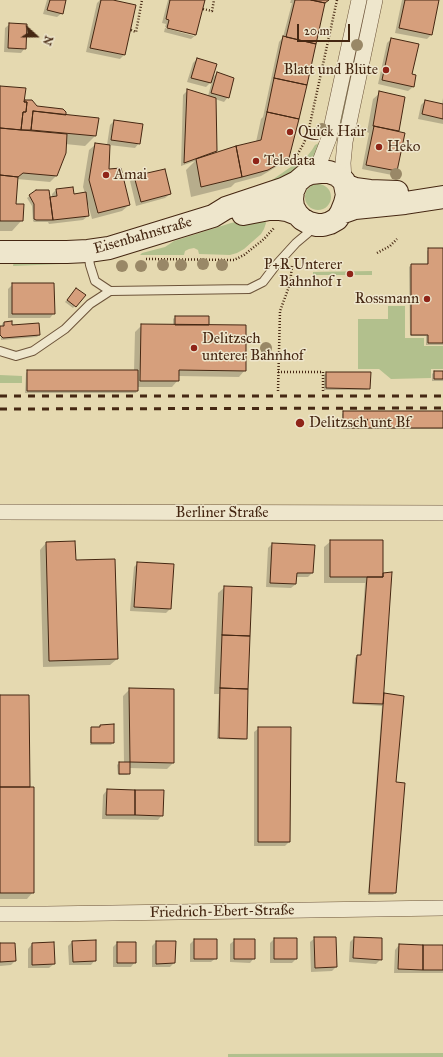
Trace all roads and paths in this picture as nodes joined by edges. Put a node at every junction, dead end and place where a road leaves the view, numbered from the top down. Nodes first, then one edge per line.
1 (142, 0) edge
2 (214, 0) edge
3 (337, 0) edge
4 (359, 0) edge
5 (375, 0) edge
6 (203, 9) dead end
7 (131, 30) dead end
8 (294, 159) dead end
9 (304, 178) junction
10 (345, 183) junction
11 (341, 213) junction
12 (297, 214) junction
13 (213, 216) junction
14 (317, 225) junction
15 (274, 228) dead end
16 (397, 239) dead end
17 (88, 251) junction
18 (0, 252) edge
19 (377, 253) dead end
20 (141, 258) dead end
21 (292, 266) dead end
22 (110, 291) junction
23 (0, 351) edge
24 (278, 372) junction
25 (278, 391) dead end
26 (324, 391) dead end
27 (355, 420) dead end
28 (387, 420) dead end
29 (338, 427) dead end
30 (343, 427) dead end
31 (0, 512) edge
32 (443, 513) edge
33 (443, 908) edge
34 (0, 914) edge

1 - 7 path
2 - 6 path
3 - 8 path
4 - 9 street
5 - 10 street
9 - 10 street, Eisenbahnstraße
9 - 12 street
9 - 13 street, Eisenbahnstraße
10 - 11 street
10 - 11 street, Eisenbahnstraße
11 - 14 street, Eisenbahnstraße
12 - 13 street, Eisenbahnstraße
12 - 14 street, Eisenbahnstraße
13 - 17 street, Eisenbahnstraße
14 - 22 lane
15 - 20 path
16 - 19 path
17 - 18 street, Eisenbahnstraße
17 - 22 lane
21 - 24 path
22 - 23 lane
24 - 25 path
24 - 26 path
27 - 28 path
29 - 30 path
31 - 32 street, Berliner Straße
33 - 34 street, Friedrich-Ebert-Straße

